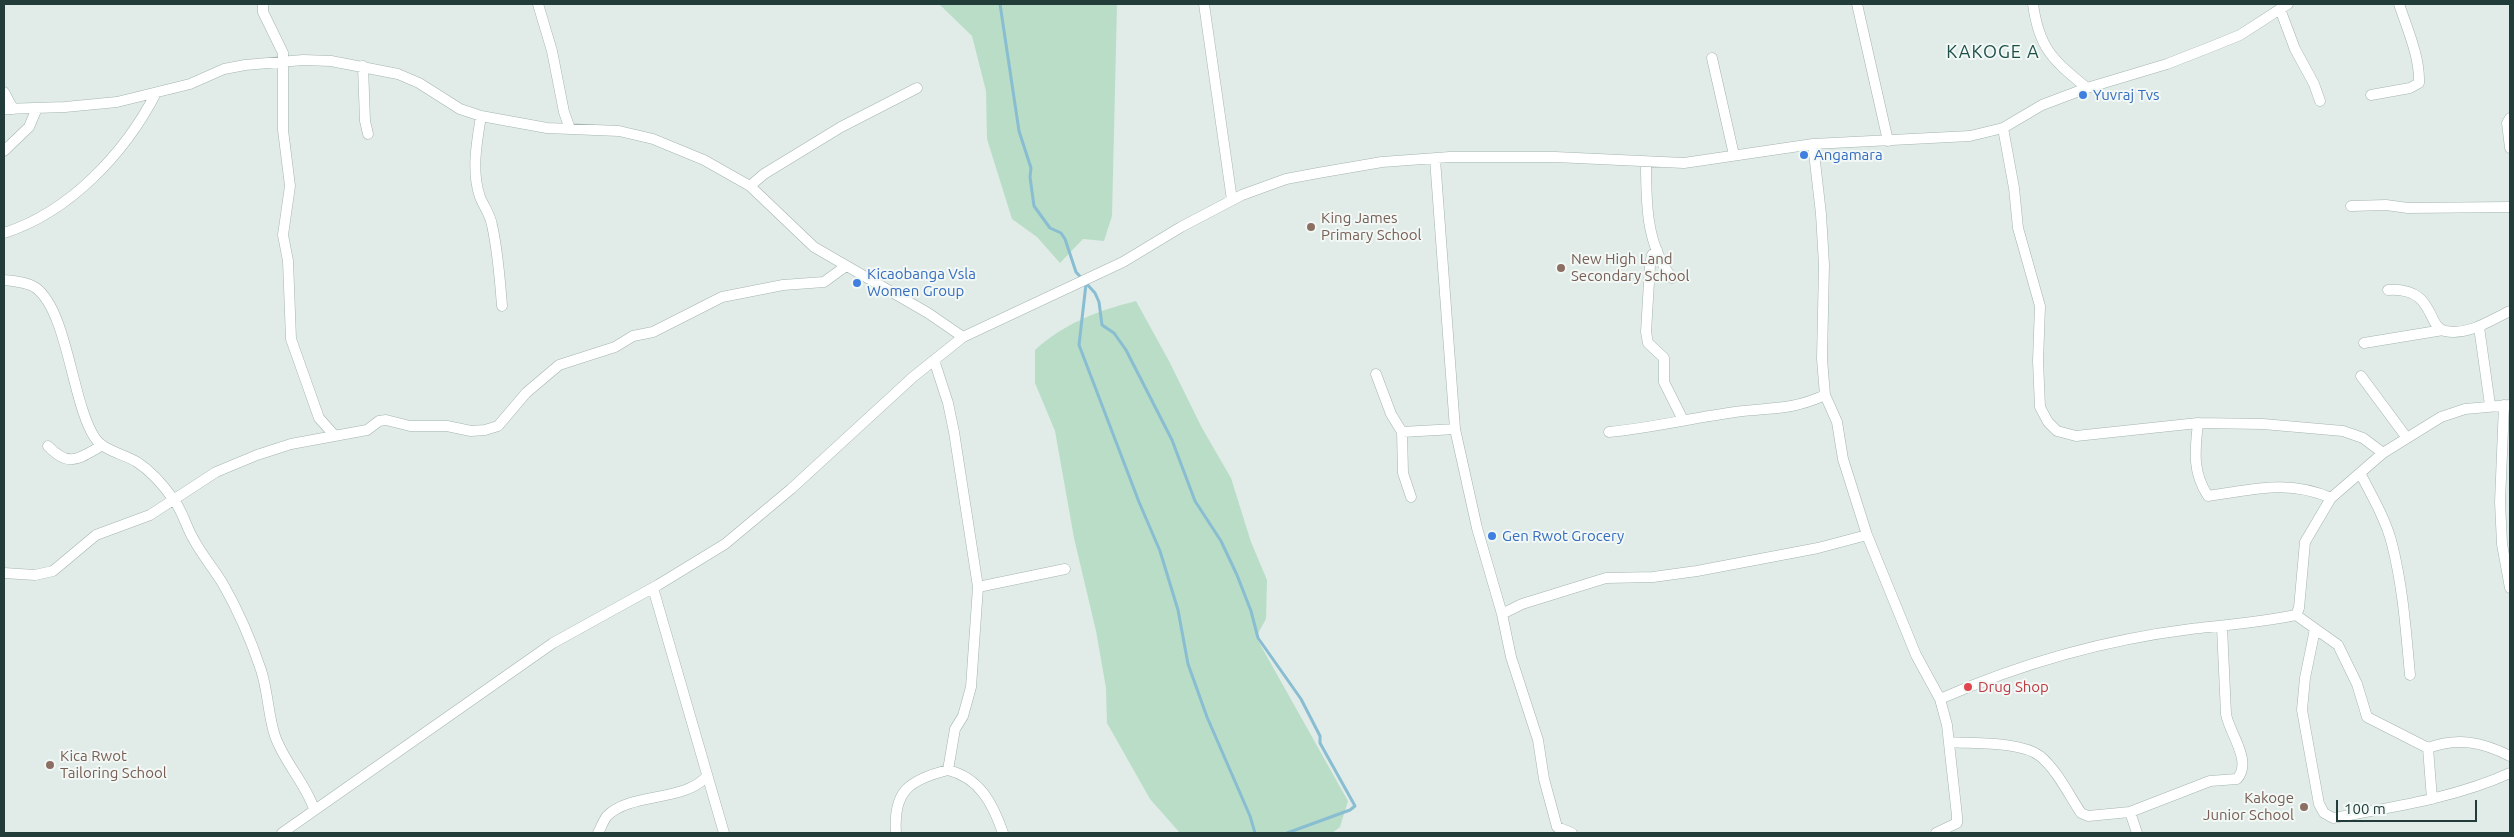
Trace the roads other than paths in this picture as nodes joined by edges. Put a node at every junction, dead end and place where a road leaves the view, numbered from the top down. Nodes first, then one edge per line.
1 (264, 4) edge
2 (538, 4) edge
3 (1204, 4) edge
4 (1857, 4) edge
5 (2033, 4) edge
6 (2399, 4) edge
7 (2284, 6) edge
8 (1712, 58) dead end
9 (283, 62) junction
10 (363, 66) junction
11 (917, 88) dead end
12 (2087, 88) junction
13 (4, 92) edge
14 (156, 93) junction
15 (2371, 95) dead end
16 (2320, 101) dead end
17 (37, 108) junction
18 (8, 109) edge
19 (481, 116) junction
20 (2510, 118) edge
21 (2002, 128) junction
22 (570, 130) junction
23 (368, 134) dead end
24 (1888, 141) junction
25 (1813, 144) junction
26 (2510, 148) edge
27 (4, 151) edge
28 (1734, 155) junction
29 (1435, 159) junction
30 (1646, 162) junction
31 (750, 186) junction
32 (1232, 200) junction
33 (2351, 206) dead end
34 (2510, 207) edge
35 (4, 233) edge
36 (1657, 250) junction
37 (846, 266) junction
38 (1672, 278) dead end
39 (4, 280) edge
40 (2388, 290) dead end
41 (502, 306) dead end
42 (2510, 311) edge
43 (2479, 327) junction
44 (2443, 330) junction
45 (963, 337) junction
46 (2364, 342) dead end
47 (934, 360) junction
48 (1376, 374) dead end
49 (2360, 376) dead end
50 (1825, 395) junction
51 (2490, 405) junction
52 (2507, 405) edge
53 (1683, 420) junction
54 (2198, 423) junction
55 (1455, 429) junction
56 (1402, 432) junction
57 (1609, 432) dead end
58 (335, 436) junction
59 (2407, 438) junction
60 (48, 446) dead end
61 (101, 446) junction
62 (2383, 453) junction
63 (2360, 474) junction
64 (1411, 497) dead end
65 (2331, 498) junction
66 (174, 499) junction
67 (1867, 535) junction
68 (1065, 569) dead end
69 (4, 573) edge
70 (978, 587) junction
71 (653, 588) junction
72 (2510, 588) edge
73 (1502, 614) junction
74 (2296, 615) junction
75 (2222, 627) junction
76 (2315, 629) junction
77 (2410, 675) dead end
78 (1940, 699) junction
79 (1949, 742) junction
80 (2428, 748) junction
81 (2510, 756) edge
82 (948, 770) junction
83 (2510, 773) edge
84 (707, 776) junction
85 (2432, 799) junction
86 (314, 809) junction
87 (2130, 812) junction
88 (286, 832) edge
89 (598, 833) edge
90 (724, 833) edge
91 (896, 833) edge
92 (1003, 833) edge
93 (1572, 833) edge
94 (1936, 833) edge
95 (2137, 833) edge

1 - 9 street
2 - 22 street
3 - 32 street
4 - 24 street
5 - 12 street
6 - 15 street
7 - 12 street
7 - 16 street
8 - 28 street
9 - 10 street
9 - 14 street
9 - 58 street
10 - 19 street
10 - 23 street
11 - 31 street
12 - 21 street
13 - 18 street
14 - 17 street
14 - 35 street
17 - 18 street
17 - 27 street
19 - 22 street
19 - 41 street
20 - 26 street
21 - 24 street
21 - 54 street
22 - 31 street
24 - 25 street
25 - 28 street
25 - 50 street
28 - 30 street
29 - 30 street
29 - 32 street
29 - 55 street
30 - 36 street
31 - 37 street
32 - 45 street
33 - 34 street
36 - 38 street
36 - 53 street
37 - 45 street
37 - 58 street
39 - 61 street
40 - 44 street
42 - 43 street
43 - 44 street
43 - 51 street
44 - 46 street
45 - 47 street
47 - 70 street
47 - 71 street
48 - 56 street
49 - 59 street
50 - 53 street
50 - 67 street
51 - 52 street
51 - 59 street
52 - 72 street
53 - 57 street
54 - 62 street
54 - 65 street
55 - 56 street
55 - 73 street
56 - 64 street
58 - 66 street
59 - 62 street
60 - 61 street
61 - 66 street
62 - 63 street
63 - 65 street
63 - 77 street
65 - 74 street
66 - 69 street
66 - 86 street
67 - 73 street
67 - 78 street
68 - 70 street
70 - 82 street
71 - 84 street
71 - 86 street
73 - 93 street
74 - 75 street
74 - 76 street
75 - 78 street
75 - 87 street
76 - 80 street
76 - 85 street
78 - 79 street
79 - 87 street
79 - 94 street
80 - 81 street
80 - 85 street
82 - 91 street
82 - 92 street
83 - 85 street
84 - 89 street
84 - 90 street
86 - 88 street
87 - 95 street

